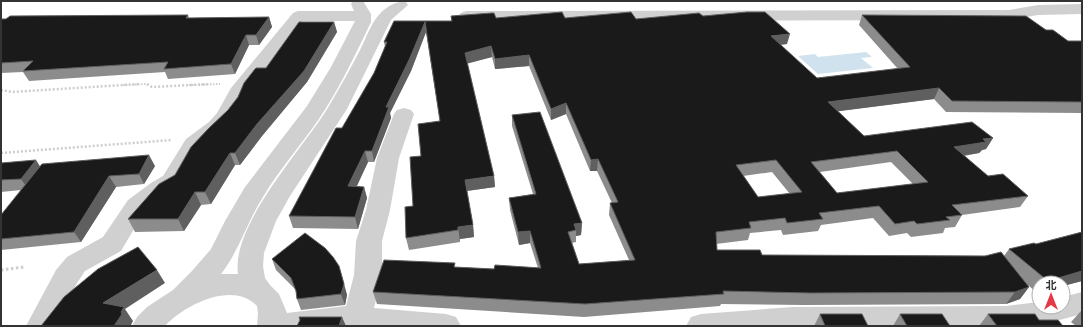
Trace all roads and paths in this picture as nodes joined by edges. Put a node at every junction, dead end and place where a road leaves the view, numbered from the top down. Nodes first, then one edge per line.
1 (1076, 1) edge
2 (406, 3) edge
3 (1082, 5) edge
4 (359, 7) edge
5 (1082, 9) edge
6 (455, 16) edge
7 (245, 83) junction
8 (1, 90) edge
9 (404, 114) dead end
10 (201, 137) junction
11 (1, 152) edge
12 (24, 267) dead end
13 (1, 270) edge
14 (259, 291) junction
15 (182, 297) junction
16 (1082, 303) edge
17 (357, 320) junction
18 (41, 326) edge
19 (147, 326) edge
20 (272, 326) edge
21 (279, 326) edge
22 (446, 326) edge
23 (701, 326) edge

1 - 3 lane
2 - 4 lane
2 - 14 lane
4 - 7 lane
4 - 15 lane
5 - 6 lane
7 - 8 path
7 - 10 lane
9 - 17 lane
10 - 11 path
10 - 18 lane
12 - 13 path
14 - 15 lane
14 - 20 lane
15 - 19 lane
16 - 23 lane
17 - 21 lane
17 - 22 lane

